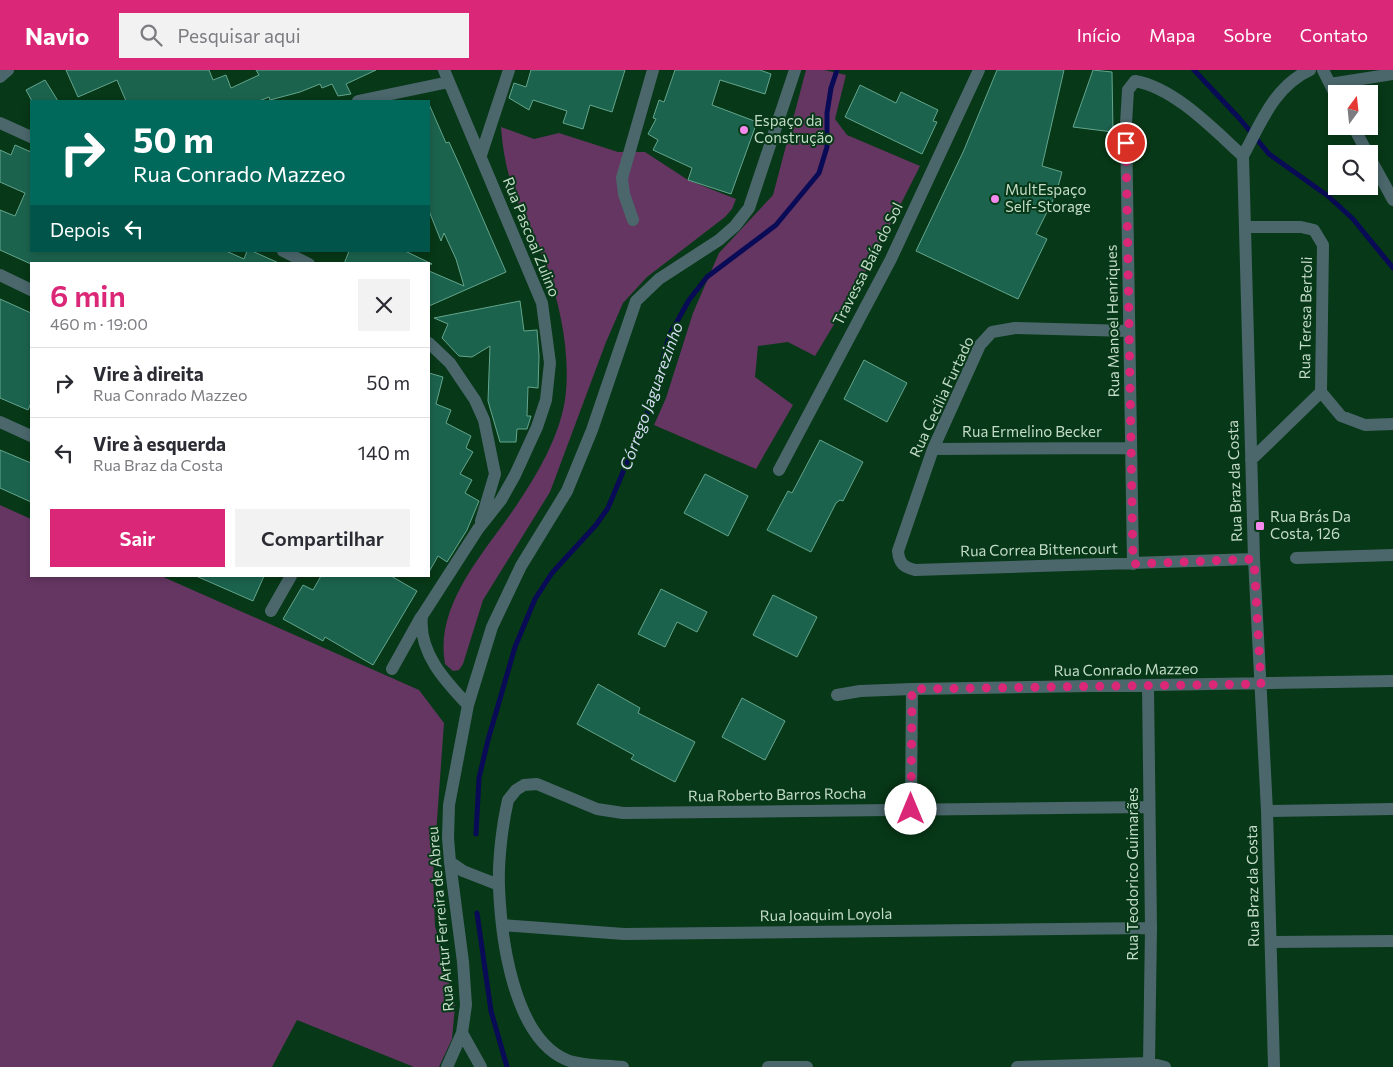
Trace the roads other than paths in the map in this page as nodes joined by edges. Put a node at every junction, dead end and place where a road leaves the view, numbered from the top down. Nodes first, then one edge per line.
1 (8, 70) edge
2 (444, 70) edge
3 (508, 70) edge
4 (652, 70) edge
5 (795, 70) edge
6 (979, 70) edge
7 (1323, 70) edge
8 (1305, 71) edge
9 (1393, 74) edge
10 (0, 77) edge
11 (449, 82) junction
12 (1330, 84) joint
13 (363, 100) edge
14 (0, 123) edge
15 (30, 137) edge
16 (480, 154) junction
17 (1243, 156) junction
18 (1378, 173) edge
19 (1393, 200) edge
20 (633, 220) dead end
21 (1246, 227) junction
22 (285, 252) edge
23 (305, 262) edge
24 (0, 275) edge
25 (30, 290) edge
26 (1129, 331) junction
27 (430, 344) edge
28 (1321, 392) junction
29 (0, 422) edge
30 (1393, 424) edge
31 (30, 436) edge
32 (1131, 448) junction
33 (933, 449) junction
34 (1251, 460) junction
35 (779, 470) dead end
36 (478, 529) junction
37 (1393, 555) edge
38 (1296, 558) dead end
39 (1254, 559) junction
40 (1133, 564) junction
41 (915, 570) joint
42 (290, 577) edge
43 (271, 611) dead end
44 (422, 616) junction
45 (392, 669) dead end
46 (1393, 682) edge
47 (1261, 684) junction
48 (1148, 686) junction
49 (912, 689) junction
50 (837, 695) dead end
51 (468, 706) junction
52 (1149, 806) junction
53 (911, 809) junction
54 (1393, 809) edge
55 (1267, 811) junction
56 (450, 862) junction
57 (493, 883) junction
58 (502, 925) junction
59 (1151, 928) junction
60 (1393, 941) edge
61 (1270, 942) junction
62 (462, 1032) junction
63 (1149, 1063) junction
64 (447, 1067) edge
65 (481, 1067) edge
66 (623, 1067) edge
67 (768, 1067) edge
68 (808, 1067) edge
69 (1018, 1067) edge
70 (1165, 1067) edge
71 (1274, 1067) edge

1 - 10 street
2 - 11 street, Rua Pascoal Zulino
3 - 16 street
4 - 20 street
5 - 51 street, Rua Artur Ferreira de Abreu
6 - 35 street, Travessa Baía do Sol
7 - 12 street
8 - 17 street
9 - 12 street
11 - 13 street
11 - 16 street, Rua Pascoal Zulino
14 - 15 street
16 - 36 street, Rua Pascoal Zulino
17 - 21 street, Rua Braz da Costa
17 - 26 street, Rua Manoel Henriques
18 - 19 street
21 - 28 street, Rua Teresa Bertoli
21 - 34 street, Rua Braz da Costa
22 - 23 street
24 - 25 street
26 - 32 street, Rua Manoel Henriques
26 - 33 street, Rua Cecília Furtado
27 - 36 street
28 - 30 street, Rua Teresa Bertoli
28 - 34 street
29 - 31 street
32 - 33 street, Rua Ermelino Becker
32 - 40 street, Rua Manoel Henriques
33 - 41 street, Rua Cecília Furtado
34 - 39 street, Rua Braz da Costa
36 - 44 street, Rua Pascoal Zulino
37 - 38 street
39 - 40 street, Rua Correa Bittencourt
39 - 47 street, Rua Braz da Costa
40 - 41 street, Rua Correa Bittencourt
42 - 43 street
44 - 45 street, Rua Pascoal Zulino
44 - 51 street
46 - 47 street, Rua Conrado Mazzeo
47 - 48 street, Rua Conrado Mazzeo
47 - 55 street, Rua Braz da Costa
48 - 49 street, Rua Conrado Mazzeo
48 - 52 street, Rua Teodorico Guimarães
49 - 50 street, Rua Conrado Mazzeo
49 - 53 street
51 - 56 street, Rua Artur Ferreira de Abreu
52 - 53 street, Rua Roberto Barros Rocha
52 - 59 street, Rua Teodorico Guimarães
53 - 57 street, Rua Roberto Barros Rocha
54 - 55 street
55 - 61 street, Rua Braz da Costa
56 - 57 street
56 - 62 street, Rua Artur Ferreira de Abreu
57 - 58 street
58 - 59 street, Rua Joaquim Loyola
58 - 66 street
59 - 63 street, Rua Teodorico Guimarães
60 - 61 street
61 - 71 street, Rua Braz da Costa
62 - 64 street, Rua Artur Ferreira de Abreu
62 - 65 street
63 - 69 street
63 - 70 street
67 - 68 street

